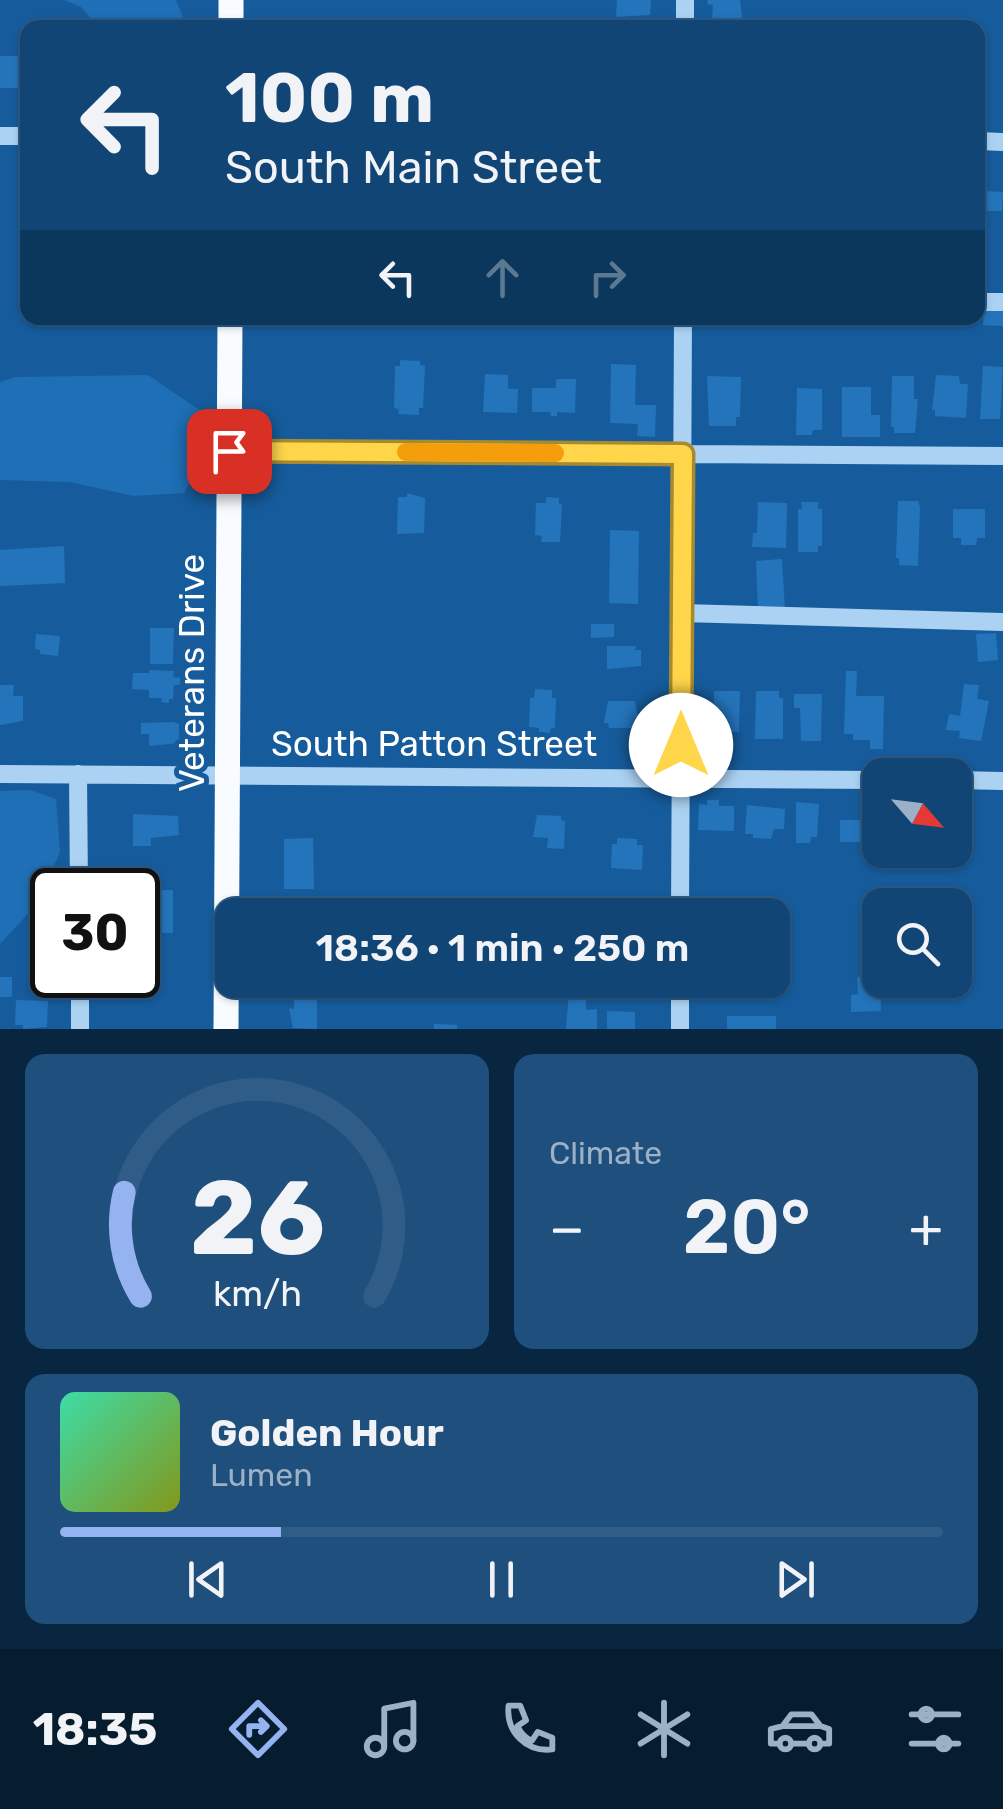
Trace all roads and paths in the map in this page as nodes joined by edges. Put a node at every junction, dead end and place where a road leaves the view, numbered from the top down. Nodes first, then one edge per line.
1 (230, 325) edge
2 (683, 325) edge
3 (229, 451) junction
4 (683, 454) junction
5 (1003, 456) edge
6 (682, 613) junction
7 (1003, 622) edge
8 (0, 774) edge
9 (78, 774) junction
10 (227, 774) junction
11 (681, 778) junction
12 (862, 780) edge
13 (972, 780) edge
14 (1003, 781) edge
15 (79, 868) edge
16 (680, 898) edge
17 (80, 998) edge
18 (680, 998) edge
19 (80, 1029) edge
20 (226, 1029) edge
21 (680, 1029) edge

1 - 3 main road, Veterans Drive
2 - 4 street
3 - 4 street
3 - 10 main road, Veterans Drive
4 - 5 street
4 - 6 street
6 - 7 street
6 - 11 street
8 - 9 street, South Patton Street
9 - 10 street, South Patton Street
9 - 15 street
10 - 11 street, South Patton Street
10 - 20 main road, Veterans Drive
11 - 12 street, South Patton Street
11 - 16 street
13 - 14 street
17 - 19 street
18 - 21 street

